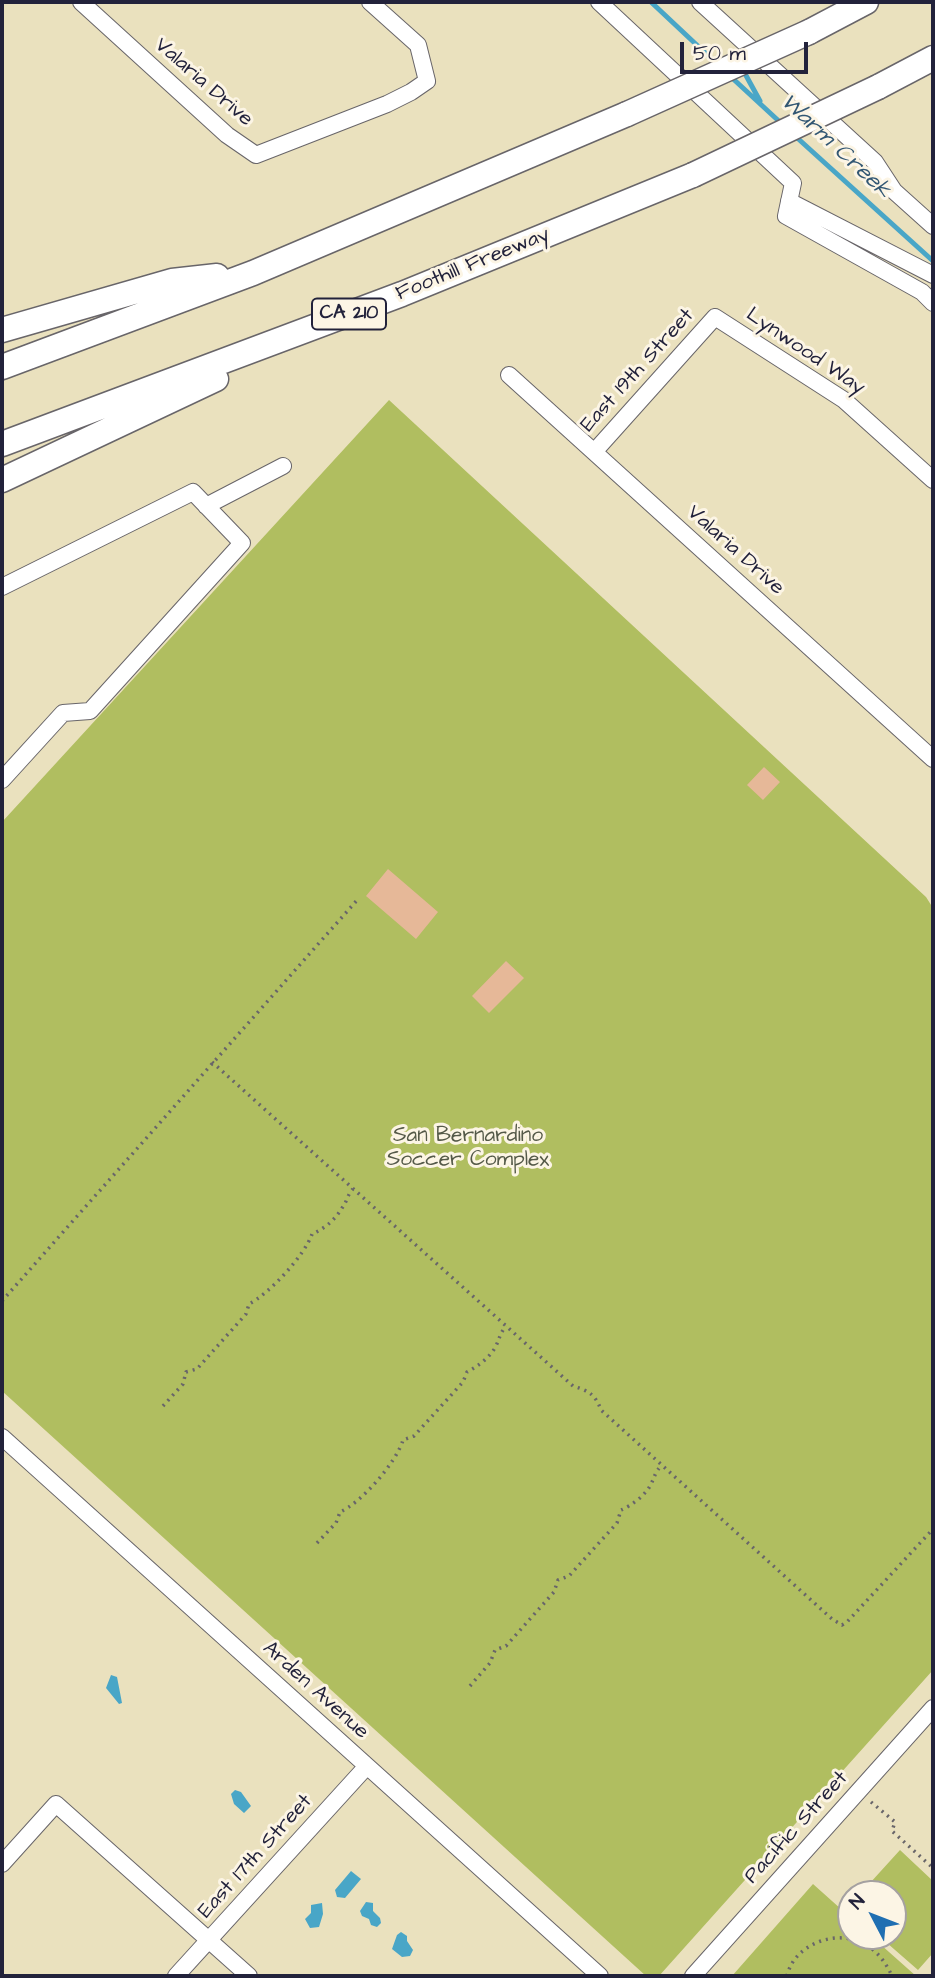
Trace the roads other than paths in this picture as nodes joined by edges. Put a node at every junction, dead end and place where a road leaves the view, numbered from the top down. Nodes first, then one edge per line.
1 (83, 2) edge
2 (370, 2) edge
3 (599, 2) edge
4 (700, 2) edge
5 (866, 2) edge
6 (933, 58) edge
7 (789, 201) junction
8 (933, 226) edge
9 (253, 273) junction
10 (933, 275) edge
11 (402, 294) junction
12 (933, 303) edge
13 (715, 317) joint
14 (2, 330) edge
15 (2, 367) edge
16 (509, 375) dead end
17 (2, 444) edge
18 (594, 452) junction
19 (283, 466) dead end
20 (2, 480) edge
21 (933, 480) edge
22 (206, 506) junction
23 (2, 587) edge
24 (933, 759) edge
25 (2, 780) edge
26 (2, 1437) edge
27 (933, 1707) edge
28 (367, 1766) junction
29 (2, 1864) edge
30 (208, 1940) junction
31 (176, 1976) edge
32 (249, 1976) edge
33 (600, 1976) edge
34 (693, 1976) edge

1 - 2 street, Valaria Drive
3 - 7 street
4 - 8 street
5 - 9 highway, bridge
6 - 11 highway, Foothill Freeway / CA 210, bridge
7 - 10 street
7 - 12 street
9 - 14 highway
9 - 15 highway
11 - 17 highway, Foothill Freeway / CA 210
11 - 20 highway
13 - 18 street, East 19th Street
13 - 21 street, Lynwood Way
16 - 18 street, Valaria Drive
18 - 24 street, Valaria Drive
19 - 22 street
22 - 23 street
22 - 25 street
26 - 28 street, Arden Avenue
27 - 34 street, Pacific Street
28 - 30 street, East 17th Street
28 - 33 street, Arden Avenue
29 - 30 street
30 - 31 street, East 17th Street
30 - 32 street

